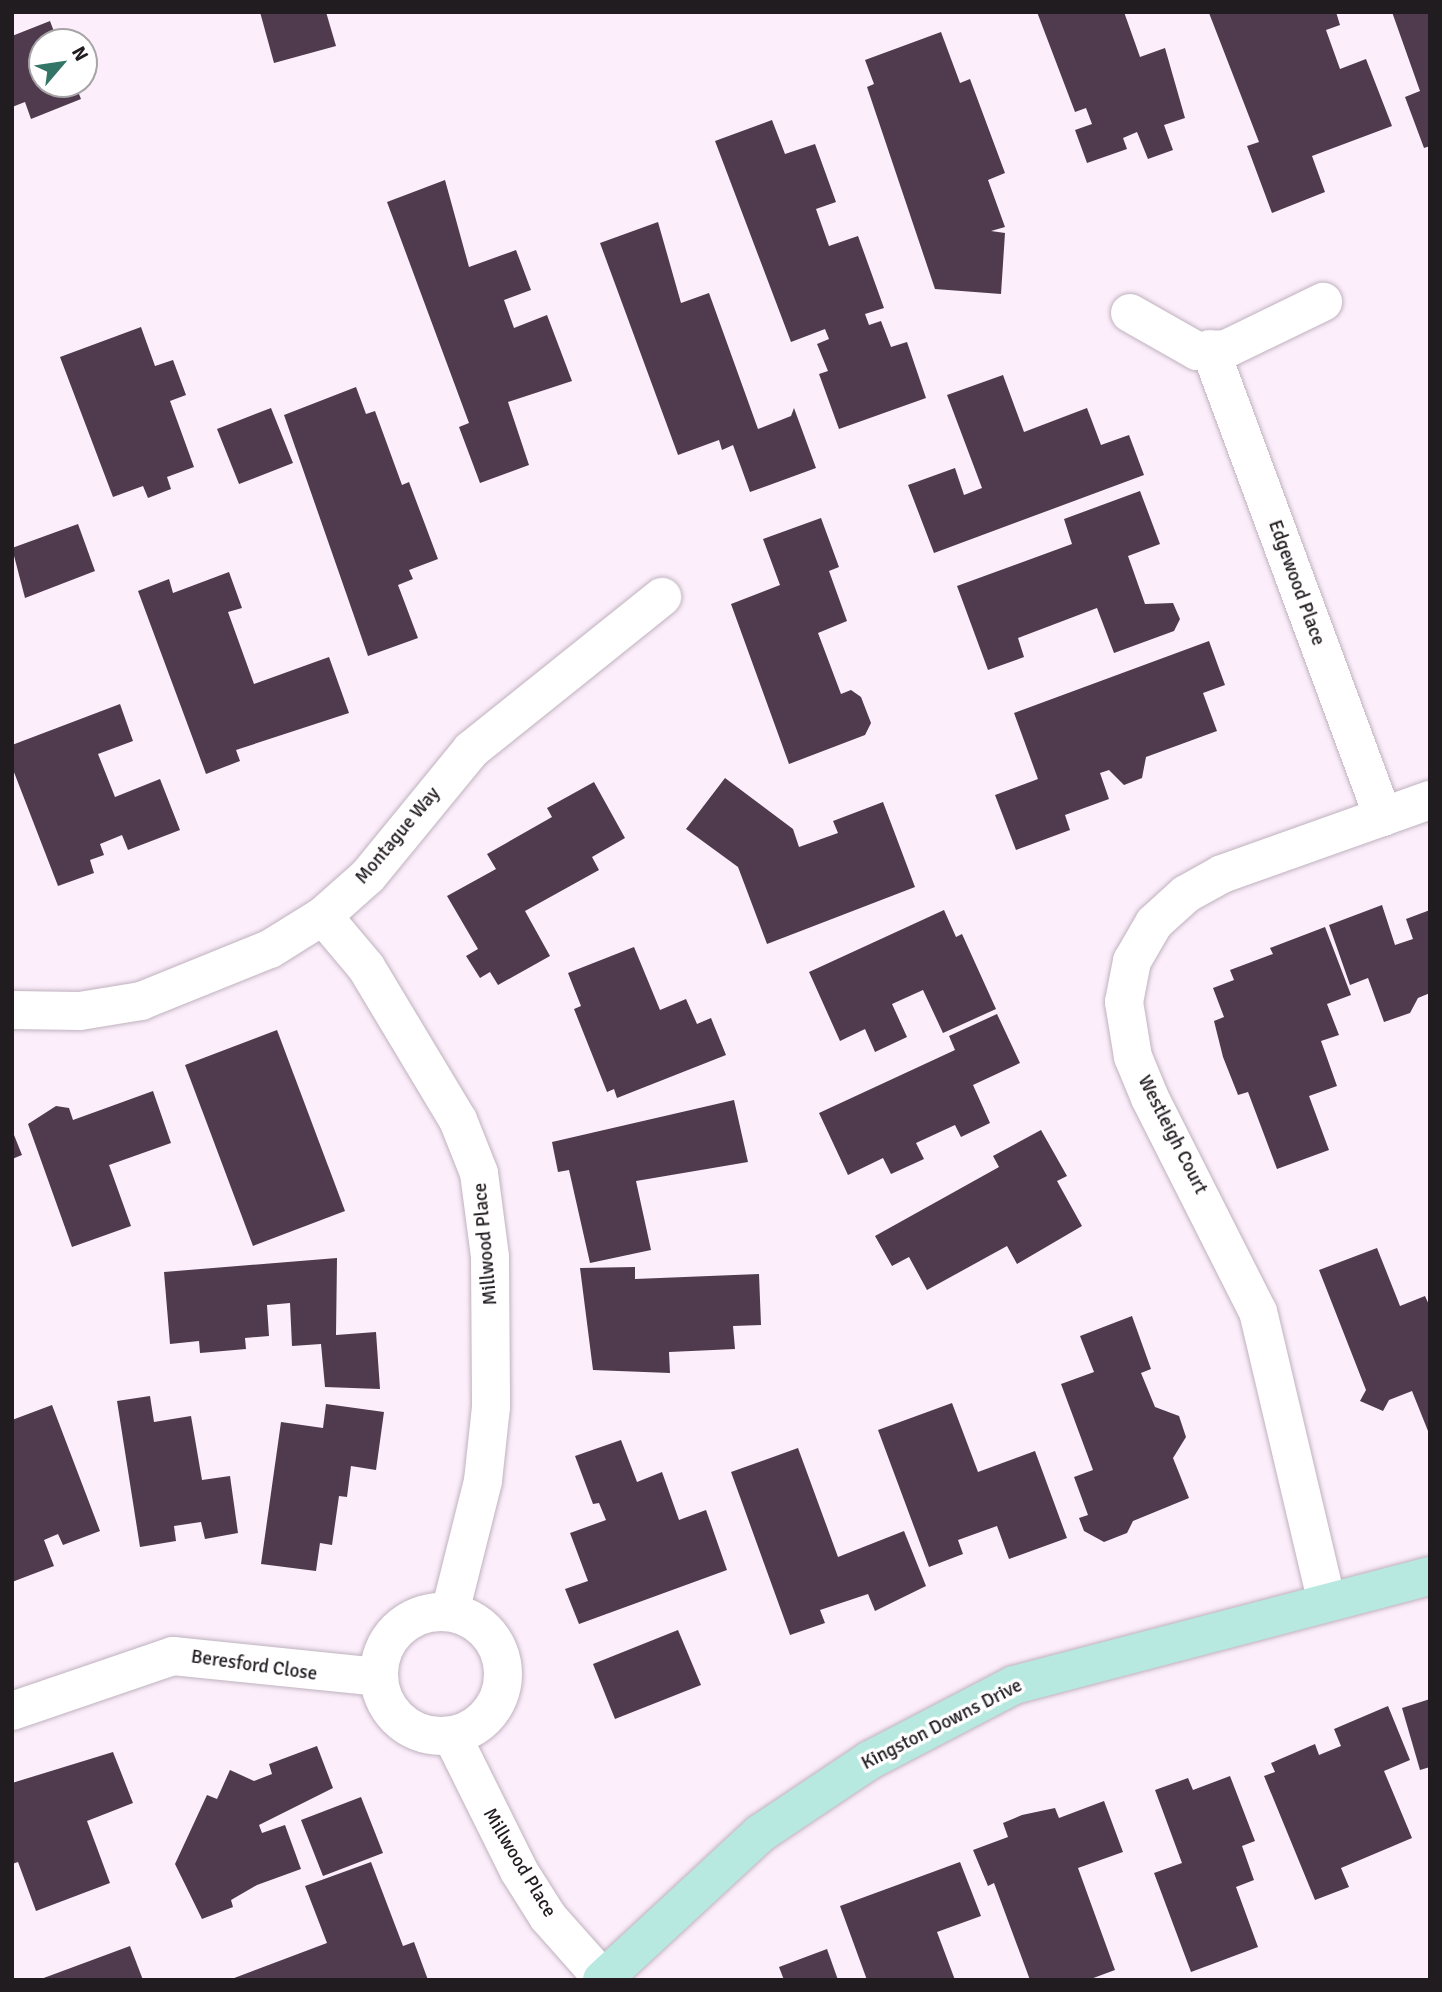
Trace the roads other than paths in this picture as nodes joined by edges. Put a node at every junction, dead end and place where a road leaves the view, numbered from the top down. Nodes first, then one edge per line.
1 (1324, 302) dead end
2 (1130, 313) dead end
3 (1210, 349) junction
4 (662, 597) dead end
5 (1430, 800) edge
6 (1382, 817) junction
7 (323, 916) junction
8 (12, 1010) edge
9 (1430, 1576) edge
10 (1326, 1599) junction
11 (450, 1612) junction
12 (379, 1677) junction
13 (12, 1711) edge
14 (452, 1736) junction
15 (603, 1979) edge

1 - 3 street
2 - 3 street
3 - 6 street, Edgewood Place
4 - 7 street, Montague Way
5 - 6 street, Westleigh Court
6 - 10 street, Westleigh Court
7 - 8 street, Montague Way
7 - 11 street, Millwood Place
9 - 10 street, Kingston Downs Drive
10 - 15 street, Kingston Downs Drive
11 - 12 street
11 - 14 street
12 - 13 street, Beresford Close
12 - 14 street
14 - 15 street, Millwood Place

